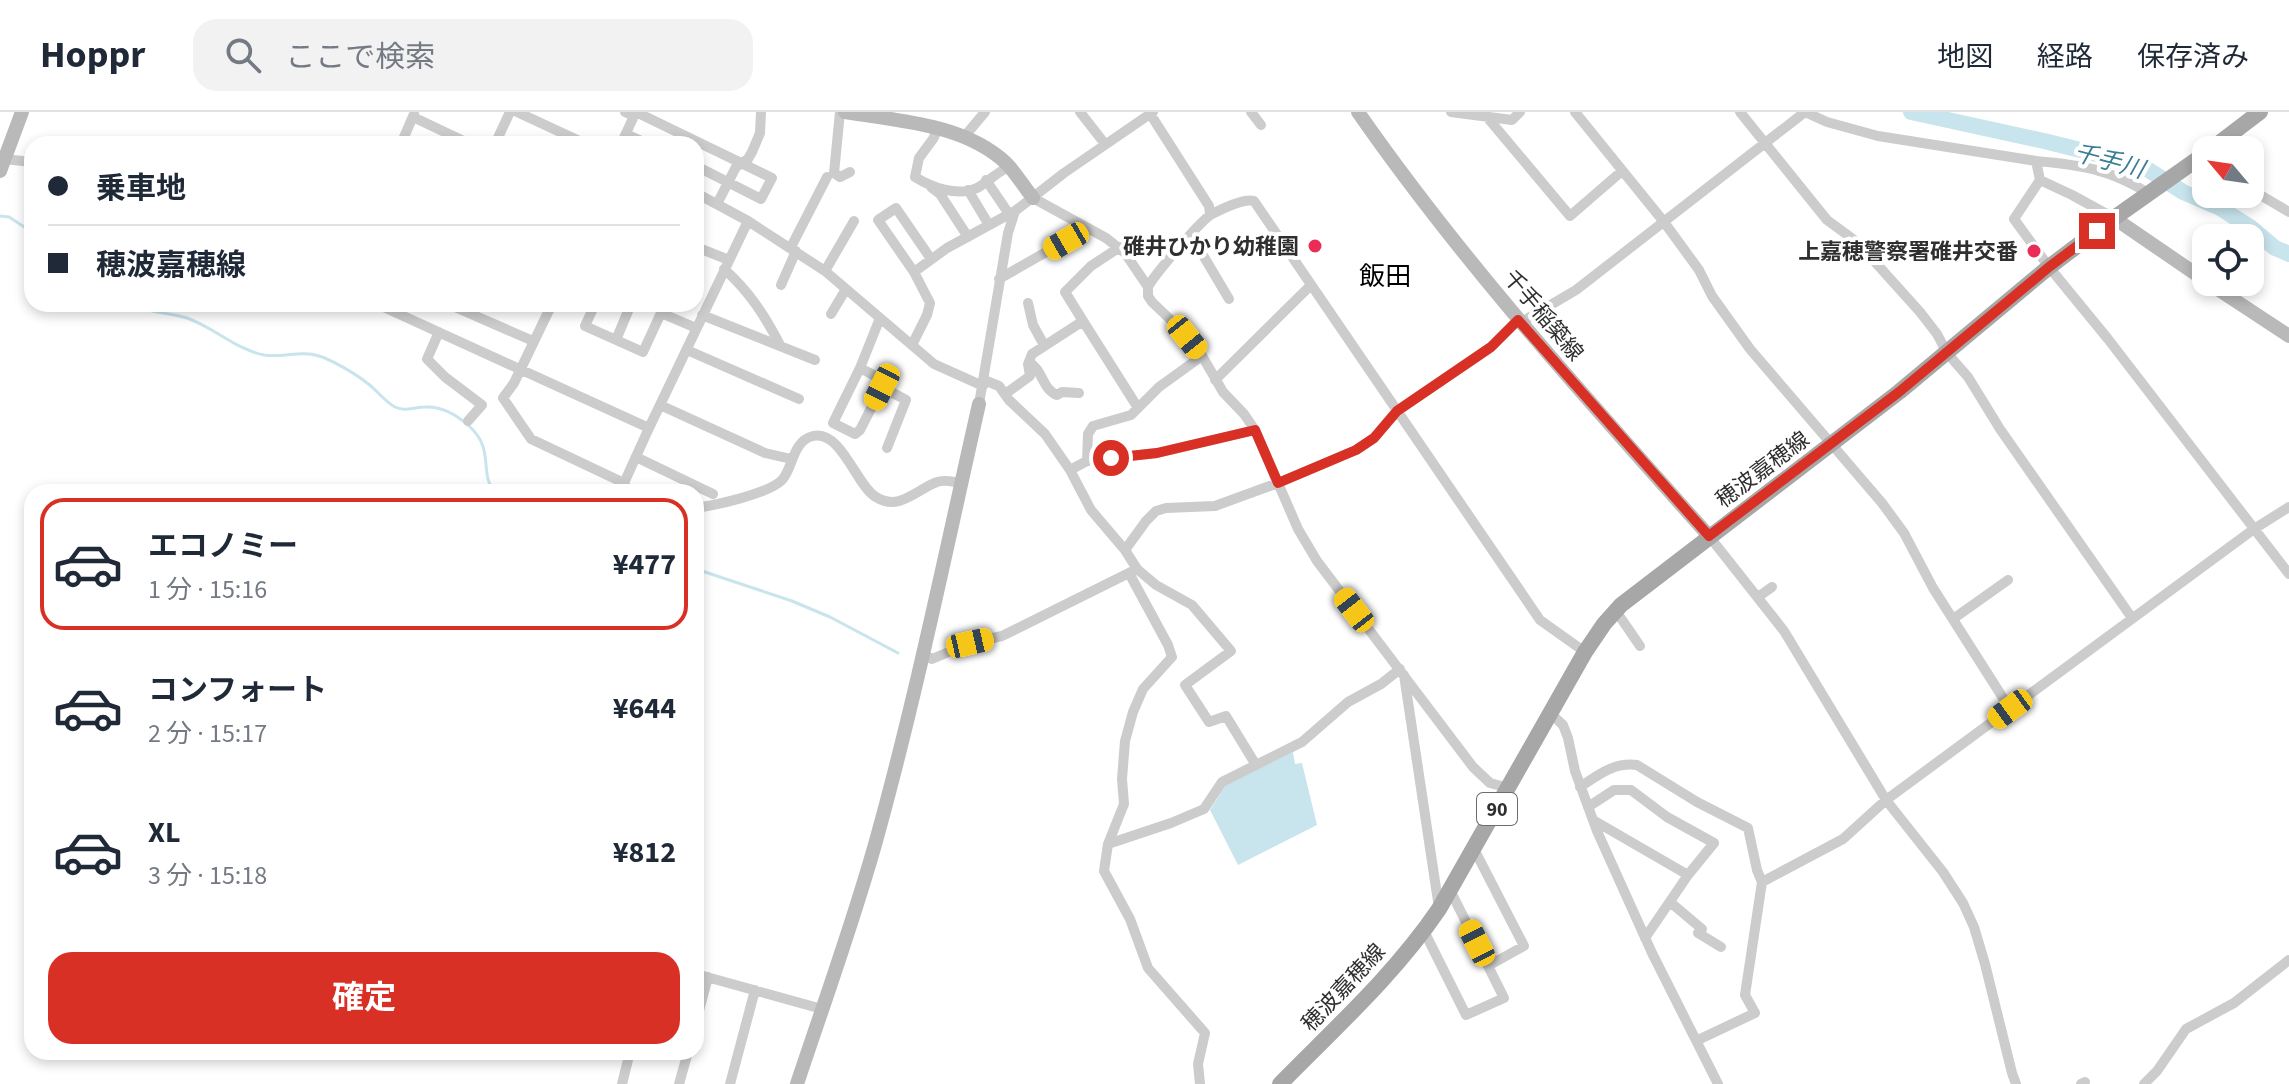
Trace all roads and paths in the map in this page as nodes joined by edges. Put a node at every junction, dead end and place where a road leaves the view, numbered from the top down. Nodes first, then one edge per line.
1 (22, 112) edge
2 (510, 112) edge
3 (517, 112) edge
4 (761, 112) edge
5 (842, 112) edge
6 (985, 112) edge
7 (1080, 112) edge
8 (1251, 112) edge
9 (1358, 112) edge
10 (1451, 112) edge
11 (1520, 112) edge
12 (1575, 112) edge
13 (1740, 112) edge
14 (1805, 112) edge
15 (2260, 112) edge
16 (1151, 113) edge
17 (414, 114) edge
18 (629, 114) edge
19 (904, 117) edge
20 (1487, 117) junction
21 (1261, 125) dead end
22 (938, 129) junction
23 (404, 136) edge
24 (455, 136) edge
25 (499, 136) edge
26 (569, 136) edge
27 (625, 136) edge
28 (687, 136) edge
29 (2230, 136) edge
30 (964, 137) junction
31 (704, 144) edge
32 (1105, 144) junction
33 (1765, 144) junction
34 (2036, 161) junction
35 (24, 163) edge
36 (744, 163) junction
37 (2, 165) edge
38 (2192, 165) edge
39 (1009, 167) junction
40 (704, 170) edge
41 (1622, 171) junction
42 (850, 172) dead end
43 (827, 177) dead end
44 (986, 180) junction
45 (2040, 180) junction
46 (729, 182) junction
47 (929, 185) junction
48 (968, 190) junction
49 (2151, 192) junction
50 (704, 197) edge
51 (2264, 197) edge
52 (1033, 198) junction
53 (717, 204) junction
54 (1012, 212) junction
55 (2289, 212) edge
56 (1210, 215) junction
57 (2114, 218) junction
58 (748, 221) junction
59 (854, 221) dead end
60 (1664, 222) junction
61 (989, 225) junction
62 (1088, 228) junction
63 (1191, 235) junction
64 (968, 237) junction
65 (1120, 247) junction
66 (794, 249) junction
67 (704, 252) edge
68 (931, 259) junction
69 (727, 265) junction
70 (2049, 267) junction
71 (825, 271) junction
72 (914, 272) junction
73 (2192, 272) edge
74 (999, 279) junction
75 (781, 285) dead end
76 (1311, 285) junction
77 (1148, 287) junction
78 (846, 289) junction
79 (2228, 296) edge
80 (1229, 299) dead end
81 (1028, 303) dead end
82 (704, 311) edge
83 (395, 312) edge
84 (466, 312) edge
85 (545, 312) edge
86 (591, 312) edge
87 (628, 312) edge
88 (704, 312) edge
89 (831, 314) dead end
90 (702, 315) junction
91 (880, 318) junction
92 (1083, 321) junction
93 (1519, 322) junction
94 (696, 328) junction
95 (439, 332) junction
96 (2289, 336) edge
97 (616, 340) junction
98 (533, 341) junction
99 (780, 345) junction
100 (912, 345) junction
101 (1044, 345) junction
102 (687, 350) junction
103 (1947, 353) junction
104 (1202, 356) junction
105 (815, 360) dead end
106 (1029, 362) junction
107 (860, 368) junction
108 (520, 370) junction
109 (1215, 380) junction
110 (984, 383) junction
111 (882, 387) junction
112 (1079, 393) dead end
113 (1005, 394) junction
114 (799, 399) dead end
115 (979, 404) joint
116 (660, 405) junction
117 (1138, 408) junction
118 (1397, 411) junction
119 (468, 421) dead end
120 (649, 428) junction
121 (1255, 430) junction
122 (1830, 445) junction
123 (887, 448) dead end
124 (636, 457) junction
125 (791, 459) junction
126 (1087, 461) junction
127 (1070, 470) junction
128 (624, 483) joint
129 (961, 483) junction
130 (1278, 483) junction
131 (692, 484) edge
132 (704, 490) edge
133 (713, 494) dead end
134 (704, 507) edge
135 (2289, 507) edge
136 (2254, 529) junction
137 (1709, 536) junction
138 (1125, 550) junction
139 (1133, 571) junction
140 (2289, 574) edge
141 (2008, 580) dead end
142 (1772, 587) dead end
143 (1758, 597) junction
144 (1616, 611) junction
145 (2132, 618) junction
146 (1953, 619) junction
147 (1640, 646) dead end
148 (1585, 652) junction
149 (922, 654) junction
150 (1402, 671) junction
151 (2010, 709) junction
152 (1551, 714) junction
153 (1256, 765) junction
154 (1580, 787) junction
155 (1509, 788) junction
156 (1886, 800) junction
157 (1588, 807) junction
158 (1593, 820) junction
159 (1108, 844) junction
160 (1474, 849) junction
161 (1688, 875) junction
162 (1762, 882) junction
163 (1450, 890) junction
164 (1670, 902) junction
165 (1439, 909) junction
166 (1424, 931) junction
167 (1645, 938) junction
168 (1721, 947) dead end
169 (2289, 960) edge
170 (1488, 966) junction
171 (704, 976) edge
172 (708, 977) junction
173 (755, 990) junction
174 (704, 992) edge
175 (822, 1009) junction
176 (1698, 1040) junction
177 (628, 1060) edge
178 (686, 1060) edge
179 (622, 1084) edge
180 (679, 1084) edge
181 (730, 1084) edge
182 (797, 1084) edge
183 (1200, 1084) edge
184 (1280, 1084) edge
185 (1718, 1084) edge
186 (2016, 1084) edge
187 (2144, 1084) edge

1 - 37 street
2 - 25 street
3 - 26 street
4 - 36 street
5 - 19 street
5 - 42 street
6 - 30 street
7 - 32 street
8 - 21 street
9 - 93 street, 千手稲築線
10 - 20 street
11 - 20 street
12 - 41 street
13 - 33 street
14 - 33 street
14 - 34 street
15 - 29 main road, 穂波嘉穂線 / 90
16 - 32 street
16 - 56 street
17 - 23 street
17 - 24 street
18 - 27 street
18 - 28 street
19 - 22 street
20 - 41 street
22 - 30 street
22 - 47 street
30 - 39 street
31 - 36 street
32 - 52 street
33 - 60 street
33 - 103 street
34 - 45 street
34 - 49 street
35 - 37 street
36 - 46 street
36 - 46 street
38 - 49 main road, 穂波嘉穂線 / 90
39 - 44 street
39 - 52 street
40 - 46 street
41 - 60 street
43 - 66 street
44 - 48 street
44 - 54 street
45 - 57 street
45 - 70 street
46 - 53 street
47 - 48 street
47 - 64 street
48 - 61 street
49 - 57 main road, 穂波嘉穂線 / 90
50 - 53 street
51 - 55 street
52 - 54 street
52 - 62 street
53 - 58 street
54 - 61 street
54 - 74 street
56 - 63 street
56 - 76 street
57 - 70 main road, 穂波嘉穂線 / 90
57 - 73 street
58 - 66 street
58 - 69 street
59 - 71 street
60 - 93 street
60 - 122 street
61 - 64 street
62 - 65 street
62 - 74 street
63 - 77 street
63 - 80 street
64 - 68 street
65 - 77 street
65 - 92 street
66 - 71 street
66 - 75 street
67 - 69 street
68 - 72 street
68 - 72 street
69 - 82 street
69 - 99 street
70 - 103 main road, 穂波嘉穂線 / 90
70 - 136 street
71 - 78 street
72 - 100 street
74 - 110 street
76 - 109 street
76 - 118 street
77 - 104 street
78 - 89 street
78 - 91 street
79 - 96 street
81 - 101 street
83 - 95 street
84 - 98 street
85 - 98 street
86 - 97 street
87 - 97 street
88 - 90 street
90 - 94 street
90 - 99 street
91 - 100 street
91 - 107 street
92 - 101 street
92 - 117 street
93 - 118 street
93 - 137 street, 千手稲築線
94 - 97 street
94 - 102 street
95 - 108 street
95 - 119 street
98 - 108 street
99 - 105 street
100 - 110 street
101 - 106 street
102 - 114 street
102 - 116 street
103 - 122 main road, 穂波嘉穂線 / 90
103 - 145 street
104 - 109 street
104 - 117 street
106 - 112 street
106 - 113 street
107 - 111 street
107 - 111 street
108 - 120 street
108 - 128 street
109 - 121 street
110 - 113 street
110 - 115 street
111 - 123 street
113 - 127 street
115 - 129 street
116 - 120 street
116 - 125 street
117 - 126 street
118 - 130 street
118 - 148 street
120 - 124 street
121 - 126 street
121 - 130 street
122 - 137 main road, 穂波嘉穂線 / 90
122 - 146 street
124 - 128 street
124 - 131 street
125 - 129 street
125 - 134 street
126 - 127 street
127 - 138 street
129 - 149 street
130 - 138 street
130 - 150 street
132 - 133 street
135 - 136 street
136 - 140 street
136 - 145 street
137 - 143 street
137 - 144 main road, 穂波嘉穂線 / 90
138 - 139 street
139 - 149 street
139 - 153 street
139 - 159 street
141 - 146 street
142 - 143 street
143 - 156 street
144 - 147 street
144 - 148 main road, 穂波嘉穂線 / 90
145 - 151 street
146 - 151 street
148 - 152 main road, 穂波嘉穂線 / 90
149 - 175 street
150 - 153 street
150 - 155 street
150 - 165 street
151 - 156 street
152 - 154 street
152 - 155 main road, 穂波嘉穂線 / 90
153 - 159 street
154 - 157 street
154 - 162 street
155 - 160 main road, 穂波嘉穂線 / 90
156 - 162 street
156 - 186 street
157 - 158 street
157 - 161 street
158 - 161 street
158 - 167 street
159 - 183 street
160 - 163 main road, 穂波嘉穂線 / 90
160 - 170 street
161 - 164 street
162 - 176 street
163 - 165 main road, 穂波嘉穂線 / 90
163 - 170 street
164 - 167 street
164 - 168 street
165 - 166 main road, 穂波嘉穂線 / 90
166 - 170 street
166 - 184 main road, 穂波嘉穂線 / 90
167 - 176 street
169 - 187 street
171 - 172 street
172 - 173 street
172 - 174 street
173 - 175 street
173 - 181 street
175 - 182 street
176 - 185 street
177 - 179 street
178 - 180 street

